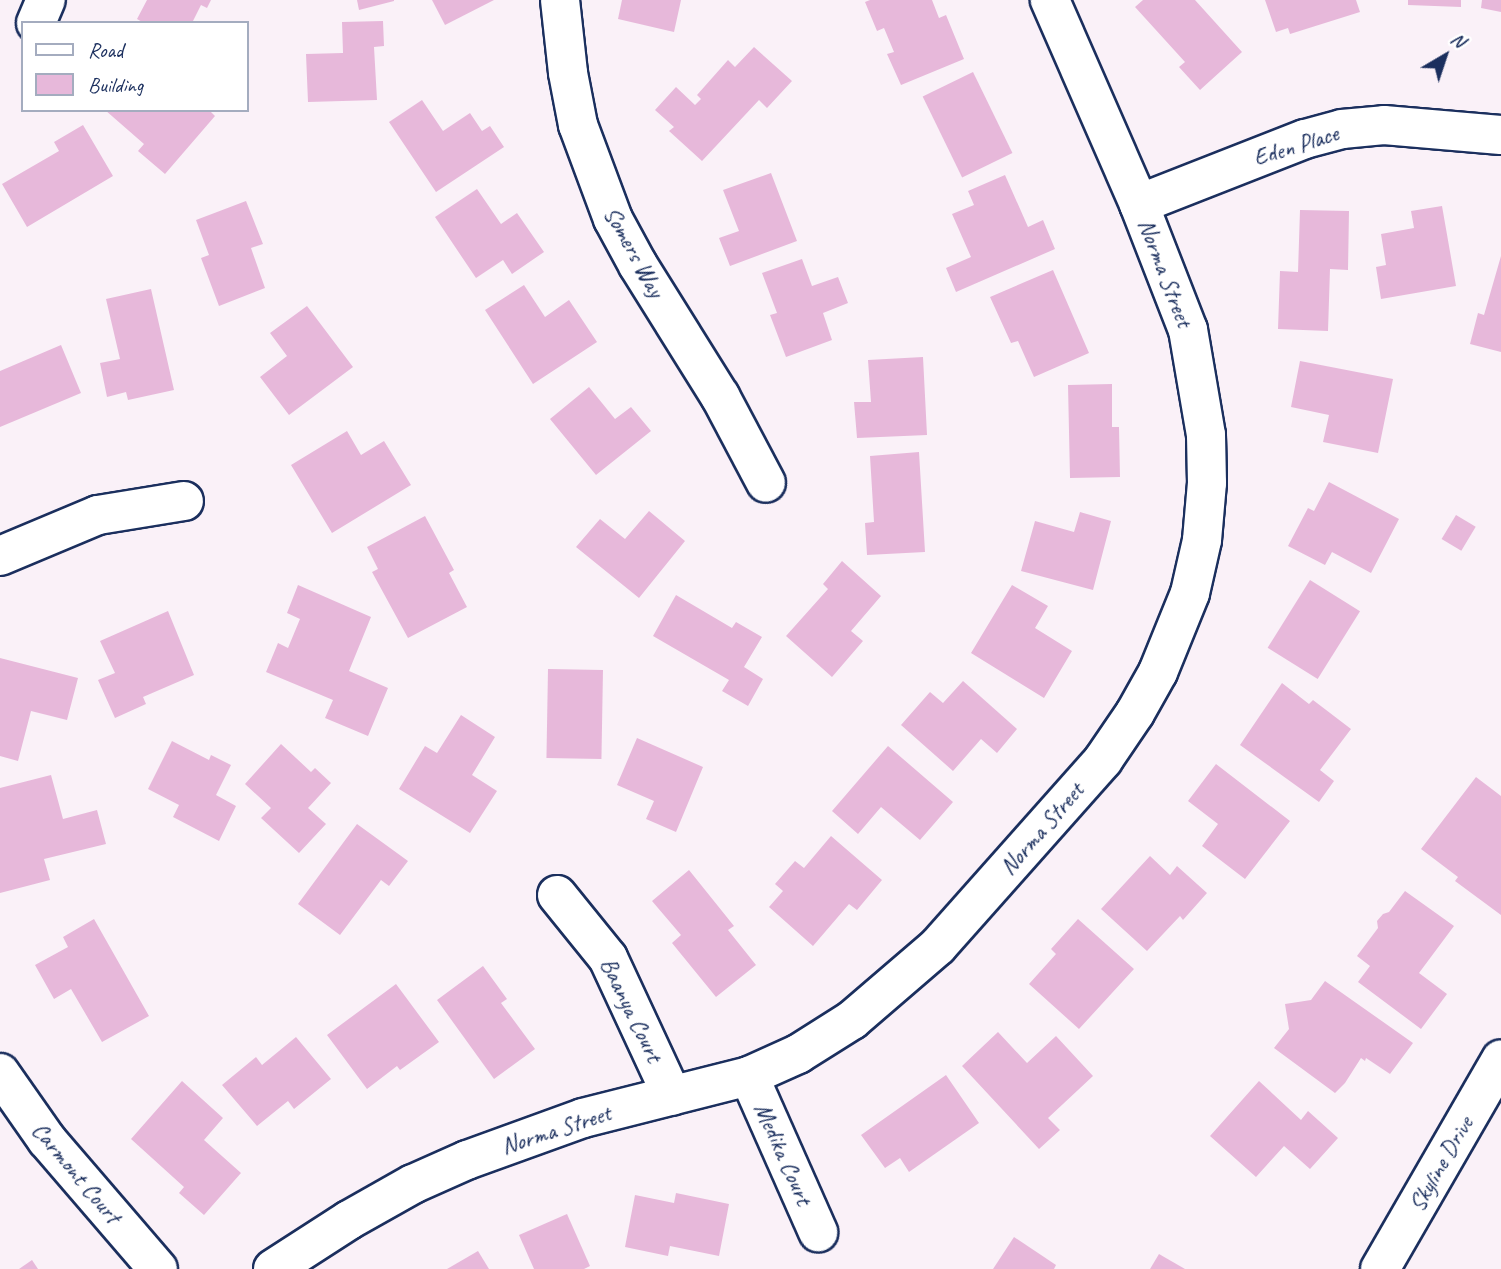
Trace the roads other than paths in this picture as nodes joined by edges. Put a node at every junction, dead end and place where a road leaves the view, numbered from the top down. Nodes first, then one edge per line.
1 (46, 0) edge
2 (560, 0) edge
3 (1050, 0) edge
4 (37, 21) edge
5 (1501, 135) edge
6 (1139, 204) junction
7 (766, 483) dead end
8 (184, 501) dead end
9 (0, 556) edge
10 (557, 895) dead end
11 (1501, 1059) edge
12 (0, 1073) edge
13 (749, 1076) junction
14 (672, 1096) junction
15 (818, 1231) dead end
16 (158, 1269) edge
17 (273, 1269) edge
18 (1380, 1269) edge

1 - 4 street
2 - 7 street, Somers Way
3 - 6 street, Norma Street
5 - 6 street, Eden Place
6 - 13 street, Norma Street
8 - 9 street
10 - 14 street, Baanya Court
11 - 18 street, Skyline Drive
12 - 16 street, Carmont Court
13 - 14 street, Norma Street
13 - 15 street, Medika Court
14 - 17 street, Norma Street

